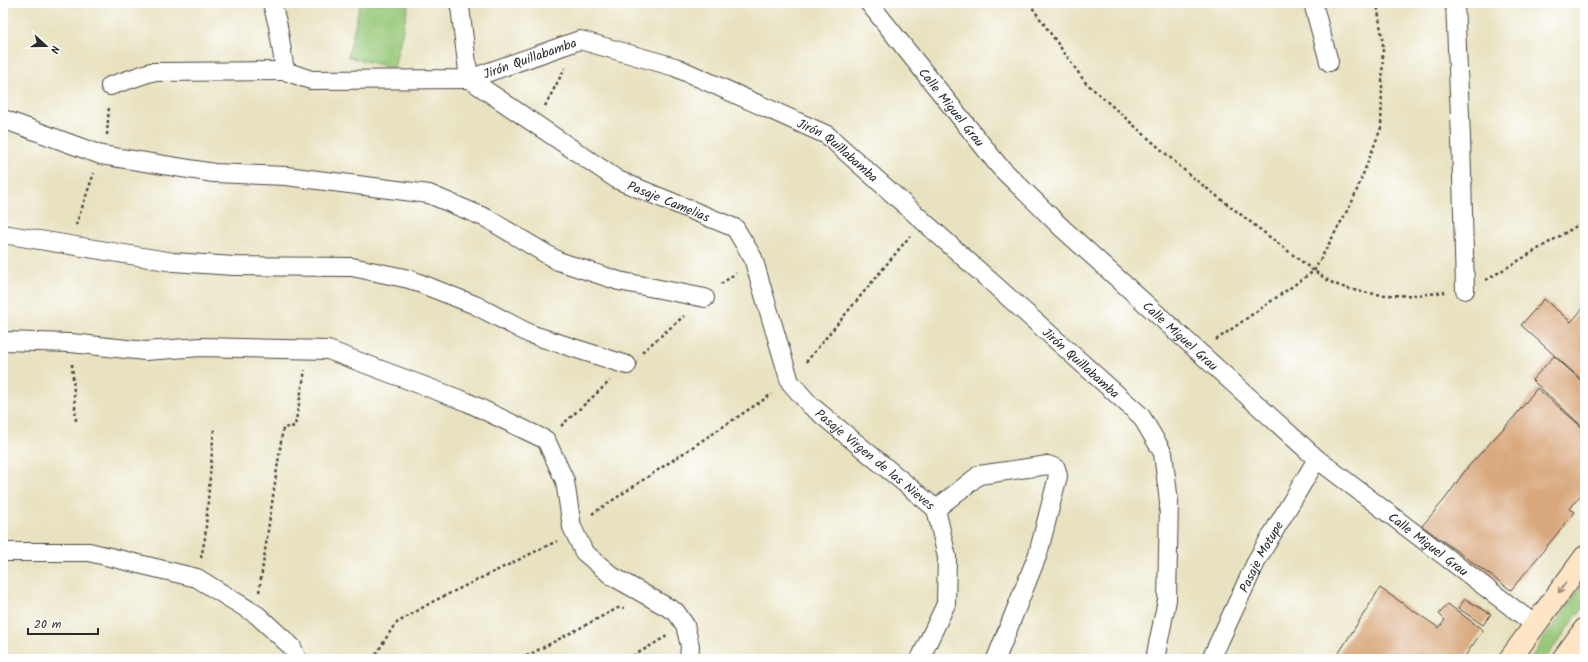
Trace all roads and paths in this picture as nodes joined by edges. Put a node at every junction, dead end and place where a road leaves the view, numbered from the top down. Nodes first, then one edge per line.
1 (272, 3) edge
2 (458, 3) edge
3 (869, 3) edge
4 (1029, 3) edge
5 (1314, 3) edge
6 (1377, 3) edge
7 (1455, 3) edge
8 (580, 40) junction
9 (1329, 62) dead end
10 (285, 71) junction
11 (469, 78) junction
12 (110, 86) dead end
13 (3, 119) edge
14 (535, 124) junction
15 (922, 220) junction
16 (3, 234) edge
17 (754, 258) junction
18 (1314, 271) junction
19 (1465, 290) dead end
20 (705, 298) junction
21 (3, 341) edge
22 (71, 343) junction
23 (308, 350) junction
24 (1199, 352) junction
25 (627, 365) junction
26 (790, 382) junction
27 (76, 421) dead end
28 (214, 427) dead end
29 (546, 440) junction
30 (1317, 458) junction
31 (936, 509) junction
32 (572, 527) junction
33 (3, 552) edge
34 (1585, 557) edge
35 (197, 578) junction
36 (625, 608) dead end
37 (257, 615) junction
38 (1534, 624) junction
39 (685, 626) junction
40 (1585, 628) edge
41 (297, 659) edge
42 (373, 659) edge
43 (520, 659) edge
44 (628, 659) edge
45 (689, 659) edge
46 (920, 659) edge
47 (996, 659) edge
48 (1155, 659) edge
49 (1211, 659) edge
50 (1510, 659) edge
51 (1563, 659) edge

1 - 10 street
2 - 11 street
3 - 24 street, Calle Miguel Grau
4 - 18 path
5 - 9 street
6 - 18 path
7 - 19 street
8 - 11 street, Jirón Quillabamba
8 - 14 path
8 - 15 street, Jirón Quillabamba
10 - 11 street, Jirón Quillabamba
10 - 12 street, Jirón Quillabamba
11 - 14 street, Pasaje Camelias
13 - 20 street
14 - 17 street, Pasaje Camelias
15 - 26 path
15 - 48 street, Jirón Quillabamba
16 - 25 street
17 - 20 path
17 - 26 street, Pasaje Camelias
18 - 24 path
20 - 25 path
21 - 22 street
22 - 23 street
22 - 27 path
23 - 29 street
23 - 37 path
24 - 30 street, Calle Miguel Grau
25 - 29 path
26 - 31 street, Pasaje Virgen de las Nieves
26 - 32 path
28 - 35 path
29 - 32 street
30 - 38 street, Calle Miguel Grau
30 - 49 street, Pasaje Motupe
31 - 46 street, Pasaje Virgen de las Nieves
31 - 47 street
32 - 39 street
32 - 42 path
33 - 35 street
34 -> 38 main road
35 - 37 street
36 - 43 path
37 - 41 street
38 - 50 main road
39 - 44 path
39 - 45 street
40 - 51 main road

